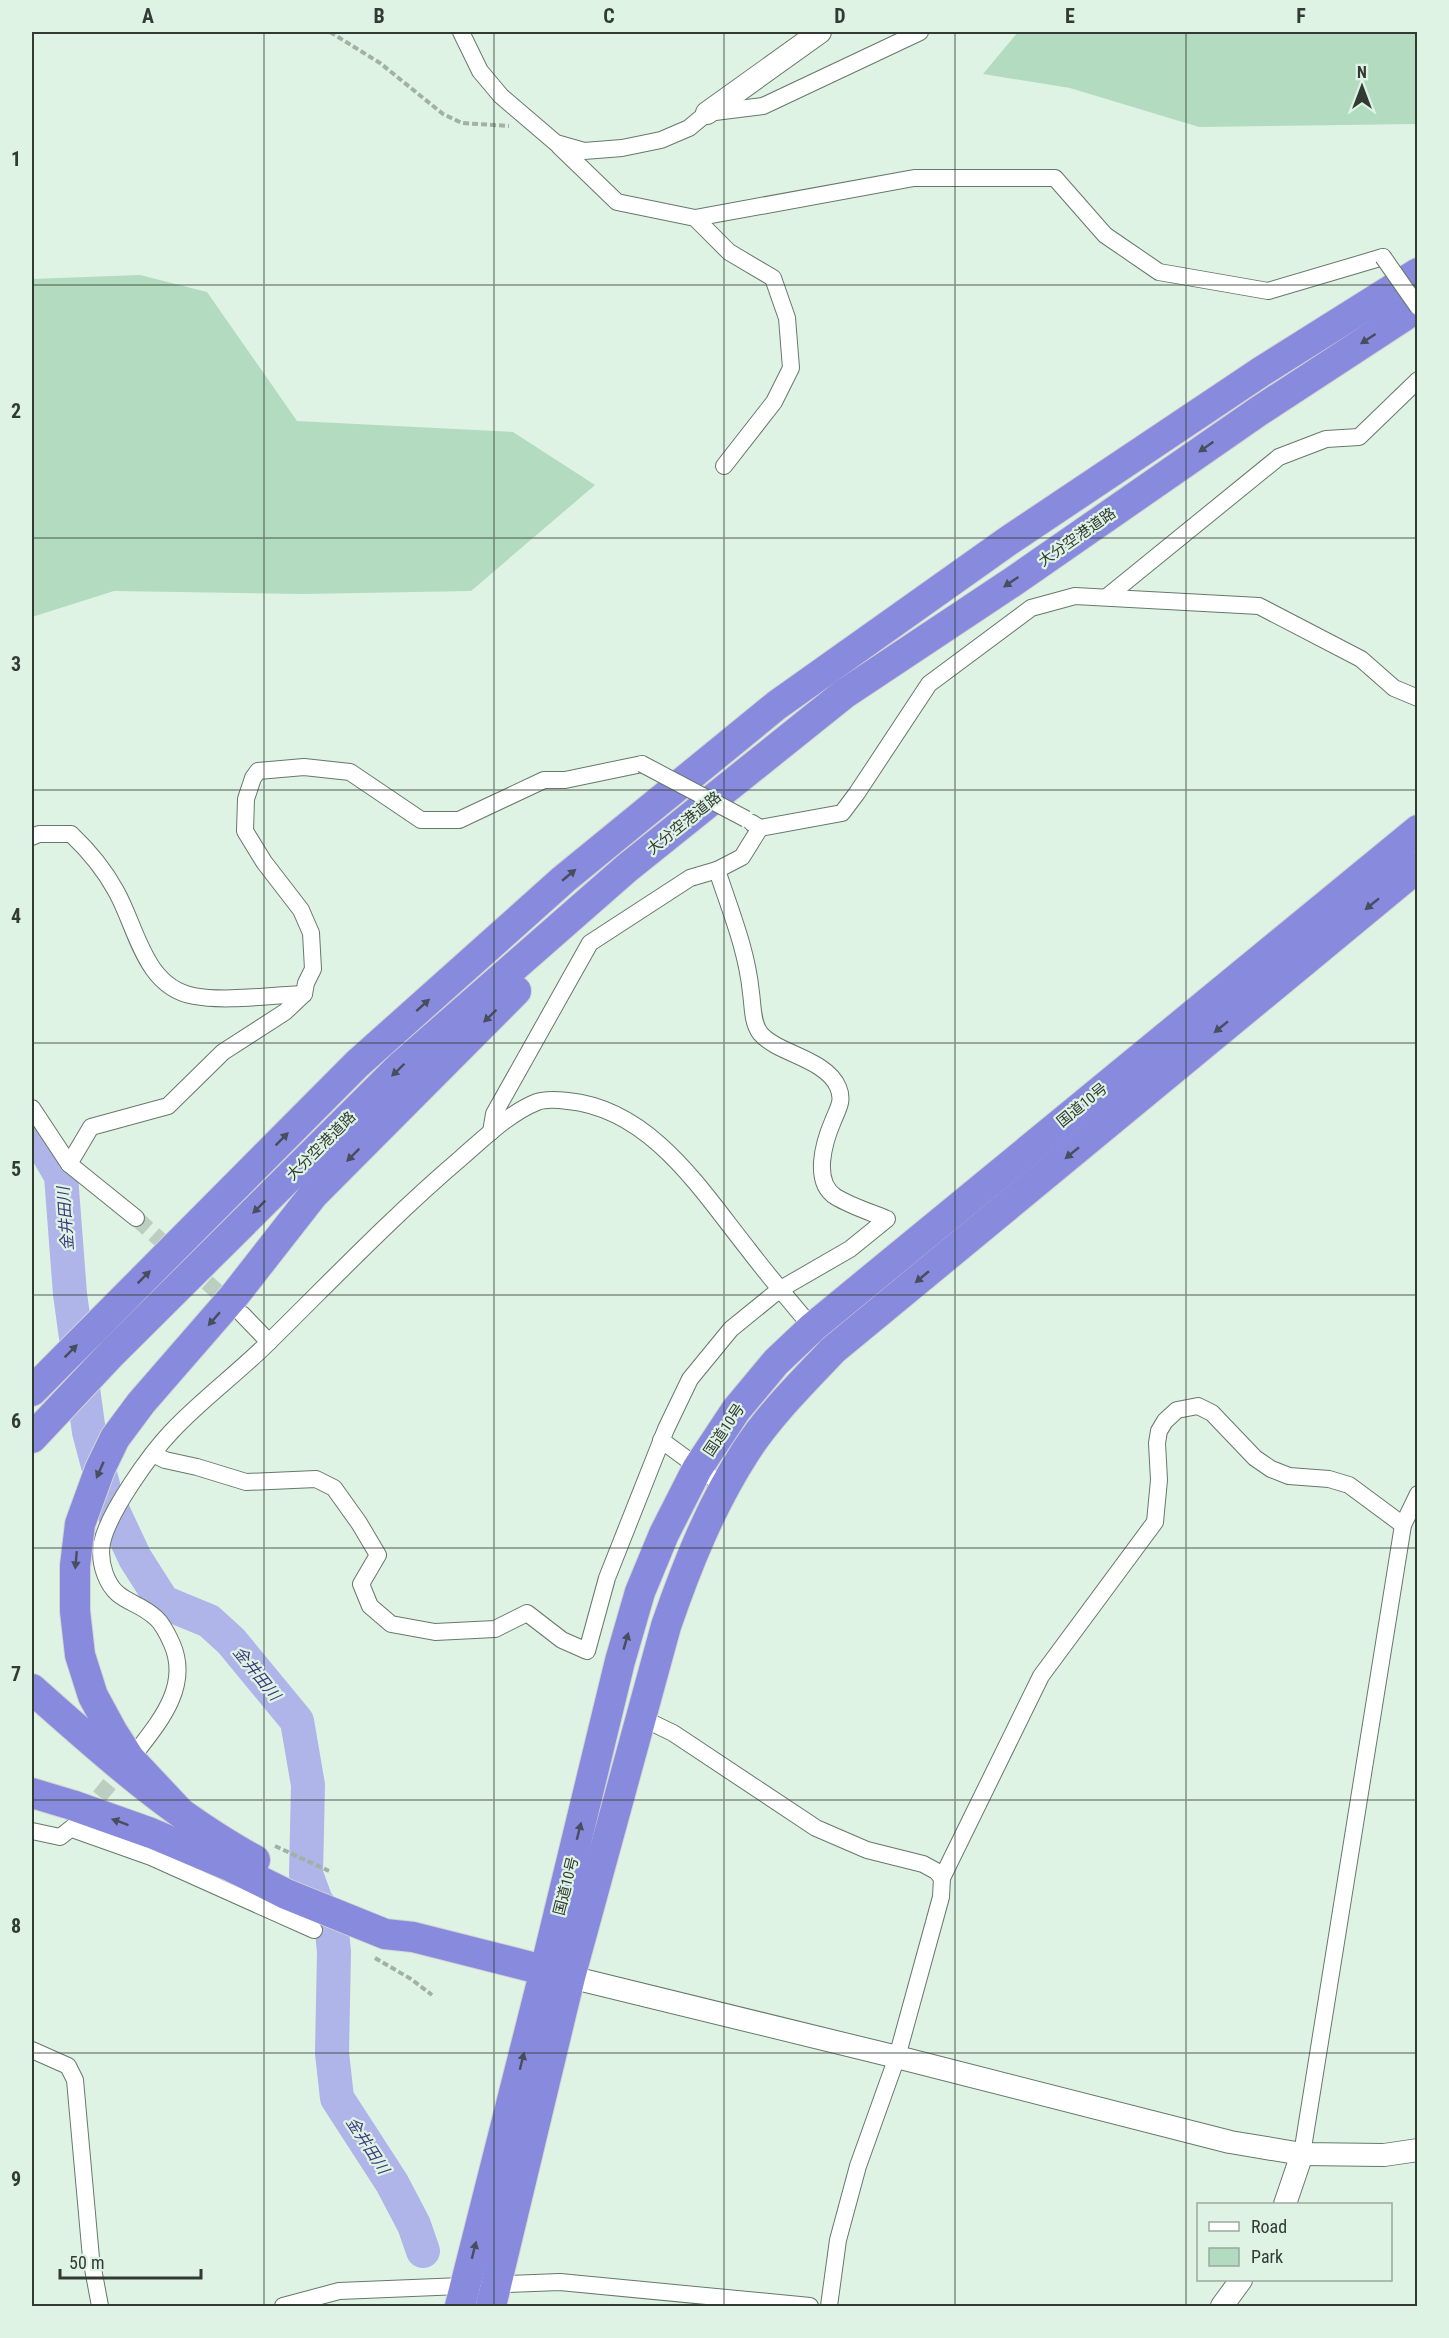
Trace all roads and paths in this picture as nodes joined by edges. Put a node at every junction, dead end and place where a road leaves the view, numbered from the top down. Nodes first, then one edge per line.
1 (330, 32) edge
2 (461, 32) edge
3 (820, 32) edge
4 (920, 32) edge
5 (707, 113) junction
6 (537, 127) junction
7 (556, 143) junction
8 (695, 218) junction
9 (1418, 273) edge
10 (1418, 307) edge
11 (1418, 380) edge
12 (724, 466) dead end
13 (1108, 596) junction
14 (844, 694) junction
15 (1418, 698) edge
16 (760, 828) junction
17 (1418, 830) edge
18 (32, 837) edge
19 (1418, 867) edge
20 (717, 870) junction
21 (304, 994) junction
22 (32, 1108) edge
23 (491, 1132) junction
24 (69, 1164) junction
25 (136, 1218) tunnel mouth
26 (779, 1290) junction
27 (242, 1314) tunnel mouth
28 (813, 1327) junction
29 (269, 1342) junction
30 (833, 1350) junction
31 (34, 1388) edge
32 (40, 1428) edge
33 (662, 1440) junction
34 (153, 1454) junction
35 (697, 1469) junction
36 (726, 1488) junction
37 (1418, 1494) edge
38 (1403, 1525) junction
39 (32, 1689) edge
40 (32, 1709) edge
41 (642, 1718) junction
42 (137, 1751) tunnel mouth
43 (32, 1793) edge
44 (177, 1809) junction
45 (32, 1831) edge
46 (267, 1841) dead end
47 (232, 1867) junction
48 (280, 1871) junction
49 (942, 1878) junction
50 (328, 1882) junction
51 (314, 1930) dead end
52 (413, 1937) junction
53 (369, 1955) dead end
54 (558, 1974) junction
55 (432, 1995) dead end
56 (32, 2050) edge
57 (897, 2057) junction
58 (1418, 2150) edge
59 (1302, 2154) junction
60 (1286, 2203) edge
61 (1239, 2281) edge
62 (462, 2296) edge
63 (494, 2296) edge
64 (100, 2307) edge
65 (283, 2307) edge
66 (810, 2307) edge
67 (829, 2307) edge
68 (1222, 2307) edge

1 - 6 path
2 - 6 street
3 - 5 street
4 - 5 street
5 - 7 street
6 - 7 street
7 - 8 street
8 - 10 street, bridge
8 - 12 street
31 -> 9 highway
10 -> 14 highway, 大分空港道路
11 - 13 street
13 - 15 street
13 - 16 street
14 -> 32 highway, 大分空港道路
14 -> 44 highway
16 - 20 street
16 - 21 street, bridge
17 - 28 highway, 国道10号
18 - 21 street
19 -> 30 highway, 国道10号
20 - 23 street
20 - 26 street
21 - 24 street
22 - 24 street
23 - 26 street
23 - 29 street
24 - 25 street
26 - 28 street
26 - 33 street
27 - 29 street
28 - 30 street
28 - 35 highway, 国道10号
29 - 34 street
30 - 36 highway, 国道10号
33 - 34 street
33 - 35 street
34 - 42 street
35 - 36 street
54 -> 35 highway, 国道10号
36 - 41 highway, 国道10号
37 - 38 street
38 - 49 street
38 - 59 street
39 - 44 highway
40 - 47 highway
41 - 49 street
41 - 54 highway, 国道10号
47 -> 43 highway
44 - 48 highway
45 - 51 street
46 - 48 path
47 - 48 highway
48 - 50 highway
48 - 50 path
48 - 52 highway
49 - 57 street
50 - 52 highway
52 - 54 highway
53 - 55 path
54 - 57 street
62 -> 54 highway, 国道10号
54 - 63 highway, 国道10号
56 - 64 street
57 - 59 street
57 - 67 street
58 - 59 street
59 - 60 street
61 - 68 street
62 - 63 street
62 - 65 street
63 - 66 street

